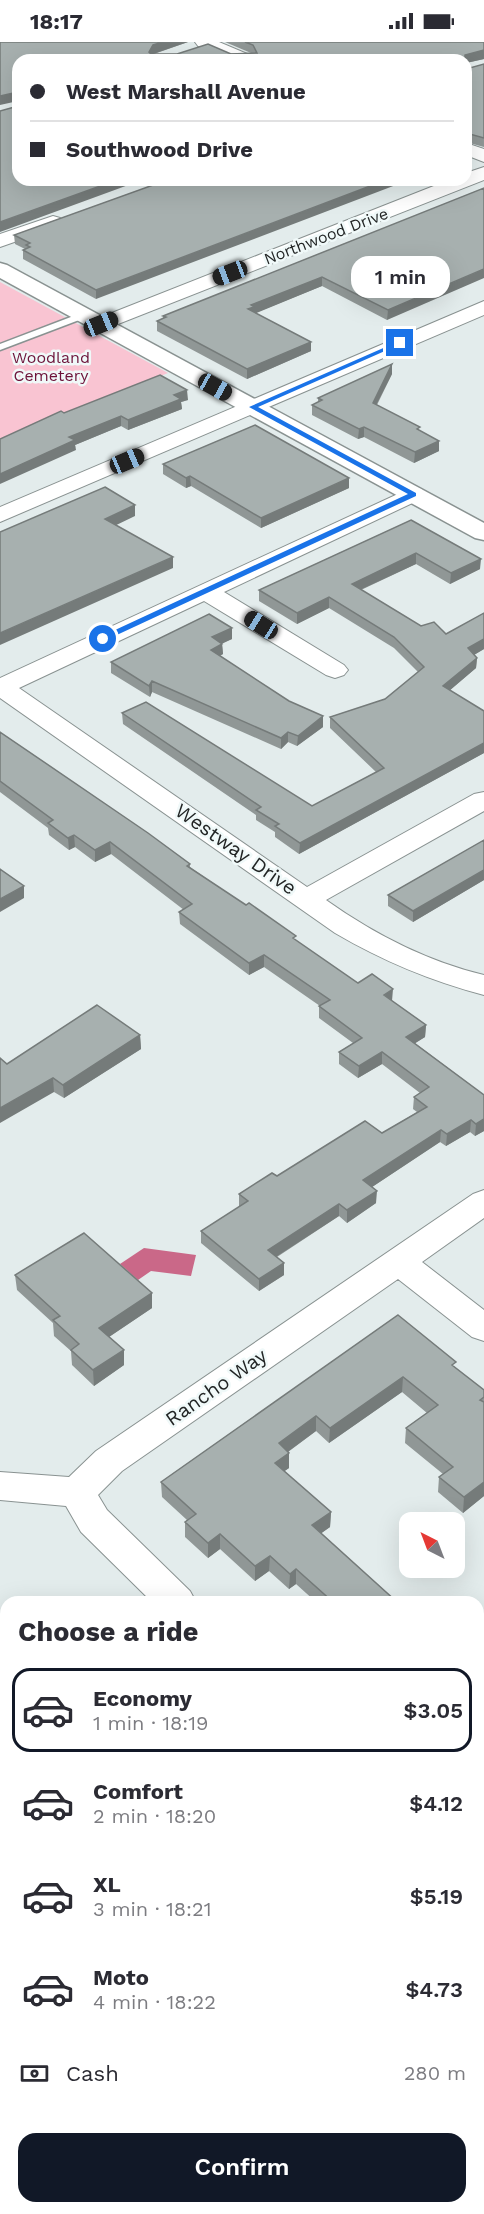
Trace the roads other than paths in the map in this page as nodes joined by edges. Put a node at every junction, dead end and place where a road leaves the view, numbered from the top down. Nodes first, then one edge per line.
1 (200, 45) edge
2 (247, 53) edge
3 (449, 186) edge
4 (67, 216) edge
5 (0, 241) edge
6 (0, 269) edge
7 (484, 307) edge
8 (92, 320) junction
9 (0, 347) edge
10 (253, 407) junction
11 (413, 494) junction
12 (0, 515) edge
13 (484, 532) edge
14 (205, 591) junction
15 (335, 670) dead end
16 (1, 687) edge
17 (484, 800) edge
18 (307, 899) junction
19 (484, 985) edge
20 (484, 1202) edge
21 (398, 1261) junction
22 (484, 1328) edge
23 (0, 1486) edge
24 (77, 1492) junction
25 (171, 1596) edge

1 - 2 street
3 - 8 street, Northwood Drive
4 - 5 street
6 - 8 main road
7 - 10 street
8 - 9 lane
8 - 10 main road
10 - 11 main road
10 - 12 street
11 - 13 main road
11 - 14 street
14 - 15 street
14 - 16 street
16 - 18 street, Westway Drive
17 - 18 street
18 - 19 street, Westway Drive
20 - 21 street, Rancho Way
21 - 22 street
21 - 24 street, Rancho Way
23 - 24 street
24 - 25 street

